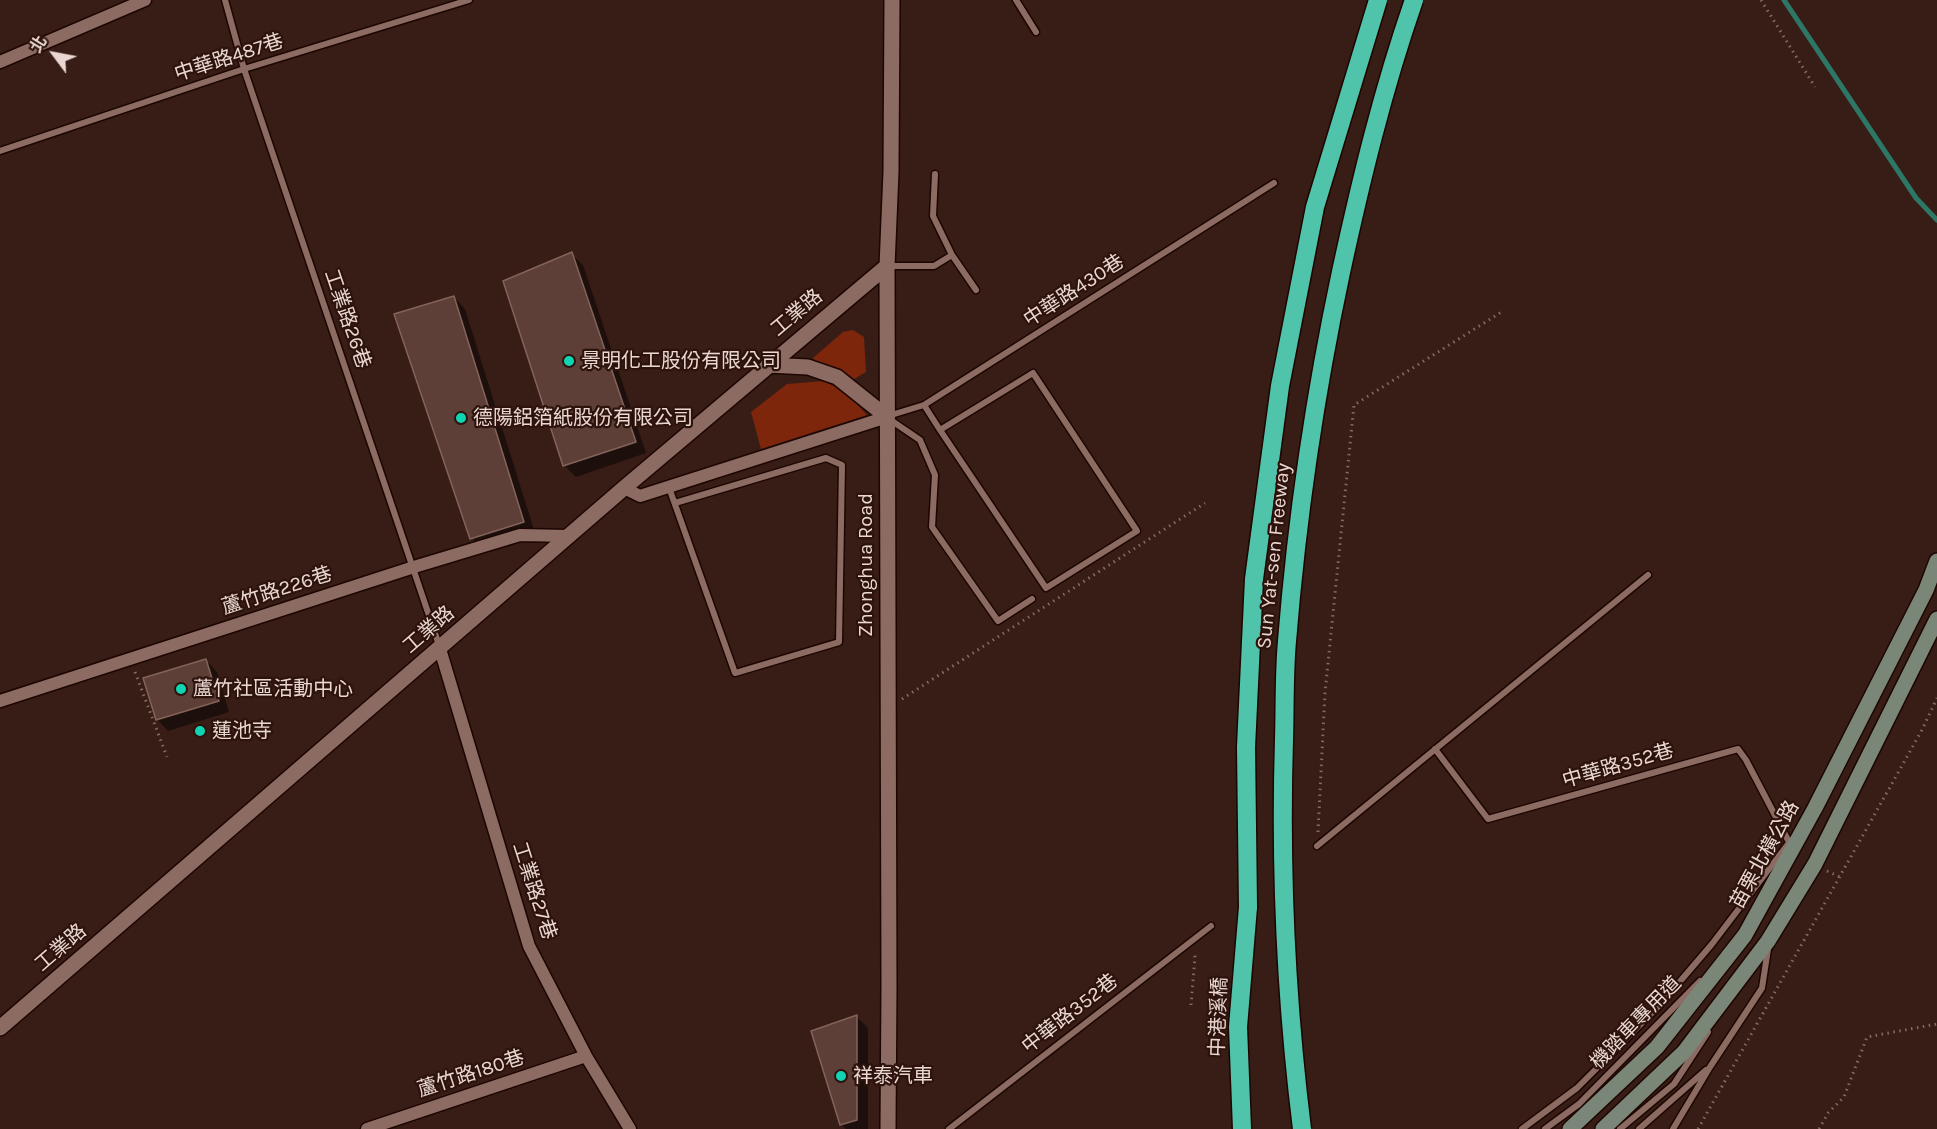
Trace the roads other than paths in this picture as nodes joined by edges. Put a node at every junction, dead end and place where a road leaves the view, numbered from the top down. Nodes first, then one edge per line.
1 (145, 0) edge
2 (225, 0) edge
3 (469, 0) edge
4 (892, 0) edge
5 (1016, 0) edge
6 (1378, 0) edge
7 (1414, 0) edge
8 (1036, 32) dead end
9 (0, 62) edge
10 (244, 69) junction
11 (0, 151) edge
12 (935, 174) dead end
13 (1274, 183) dead end
14 (952, 255) junction
15 (887, 267) junction
16 (976, 290) dead end
17 (768, 365) junction
18 (924, 405) junction
19 (886, 417) junction
20 (940, 430) junction
21 (669, 487) junction
22 (624, 488) junction
23 (675, 503) junction
24 (568, 536) junction
25 (1937, 561) edge
26 (414, 567) junction
27 (1648, 575) dead end
28 (1032, 599) dead end
29 (1937, 619) edge
30 (440, 649) junction
31 (0, 701) edge
32 (1436, 749) junction
33 (1815, 808) junction
34 (1838, 818) junction
35 (1789, 842) junction
36 (1317, 846) road end
37 (1248, 907) joint
38 (1211, 926) dead end
39 (1745, 935) junction
40 (1768, 941) junction
41 (0, 1028) edge
42 (586, 1056) junction
43 (1710, 1067) junction
44 (367, 1129) edge
45 (630, 1129) edge
46 (888, 1129) edge
47 (950, 1129) edge
48 (1242, 1129) edge
49 (1302, 1129) edge
50 (1522, 1129) edge
51 (1545, 1129) edge
52 (1570, 1129) edge
53 (1603, 1129) edge
54 (1620, 1129) edge
55 (1639, 1129) edge
56 (1673, 1129) edge

1 - 9 street
2 - 10 lane, 工業路26巷
3 - 10 lane, 中華路487巷
4 - 15 street, Zhonghua Road
5 - 8 lane
6 - 37 highway, Sun Yat-sen Freeway, bridge
7 - 49 highway, Sun Yat-sen Freeway, bridge
10 - 11 lane, 中華路487巷
10 - 26 lane, 工業路26巷
12 - 14 lane
13 - 18 lane, 中華路430巷
14 - 15 lane
14 - 16 lane
15 - 17 street, 工業路
15 - 19 street, Zhonghua Road
17 - 19 street
17 - 22 street, 工業路
18 - 19 lane, 中華路430巷
18 - 20 lane
19 - 21 street
19 - 28 lane
19 - 46 street, Zhonghua Road
20 - 20 lane
21 - 22 street
21 - 23 lane
22 - 24 street, 工業路
23 - 23 lane
24 - 26 street, 蘆竹路226巷
24 - 30 street, 工業路
25 - 33 main road, 苗栗北橫公路
26 - 30 lane, 工業路26巷
26 - 31 street, 蘆竹路226巷
27 - 32 lane
29 - 34 main road
30 - 41 street, 工業路
30 - 42 street, 工業路27巷
32 - 35 lane, 中華路352巷
32 - 36 lane
33 - 34 main road
33 - 35 lane
33 - 39 main road, 苗栗北橫公路
34 - 40 main road
35 - 50 lane
37 - 48 highway, 中港溪橋
38 - 47 lane, 中華路352巷
39 - 51 lane, 機踏車專用道
39 - 52 main road, 苗栗北橫公路
40 - 43 lane
40 - 53 main road
40 - 54 lane
42 - 44 street, 蘆竹路180巷
42 - 45 street, 工業路27巷
43 - 55 lane
43 - 56 lane

